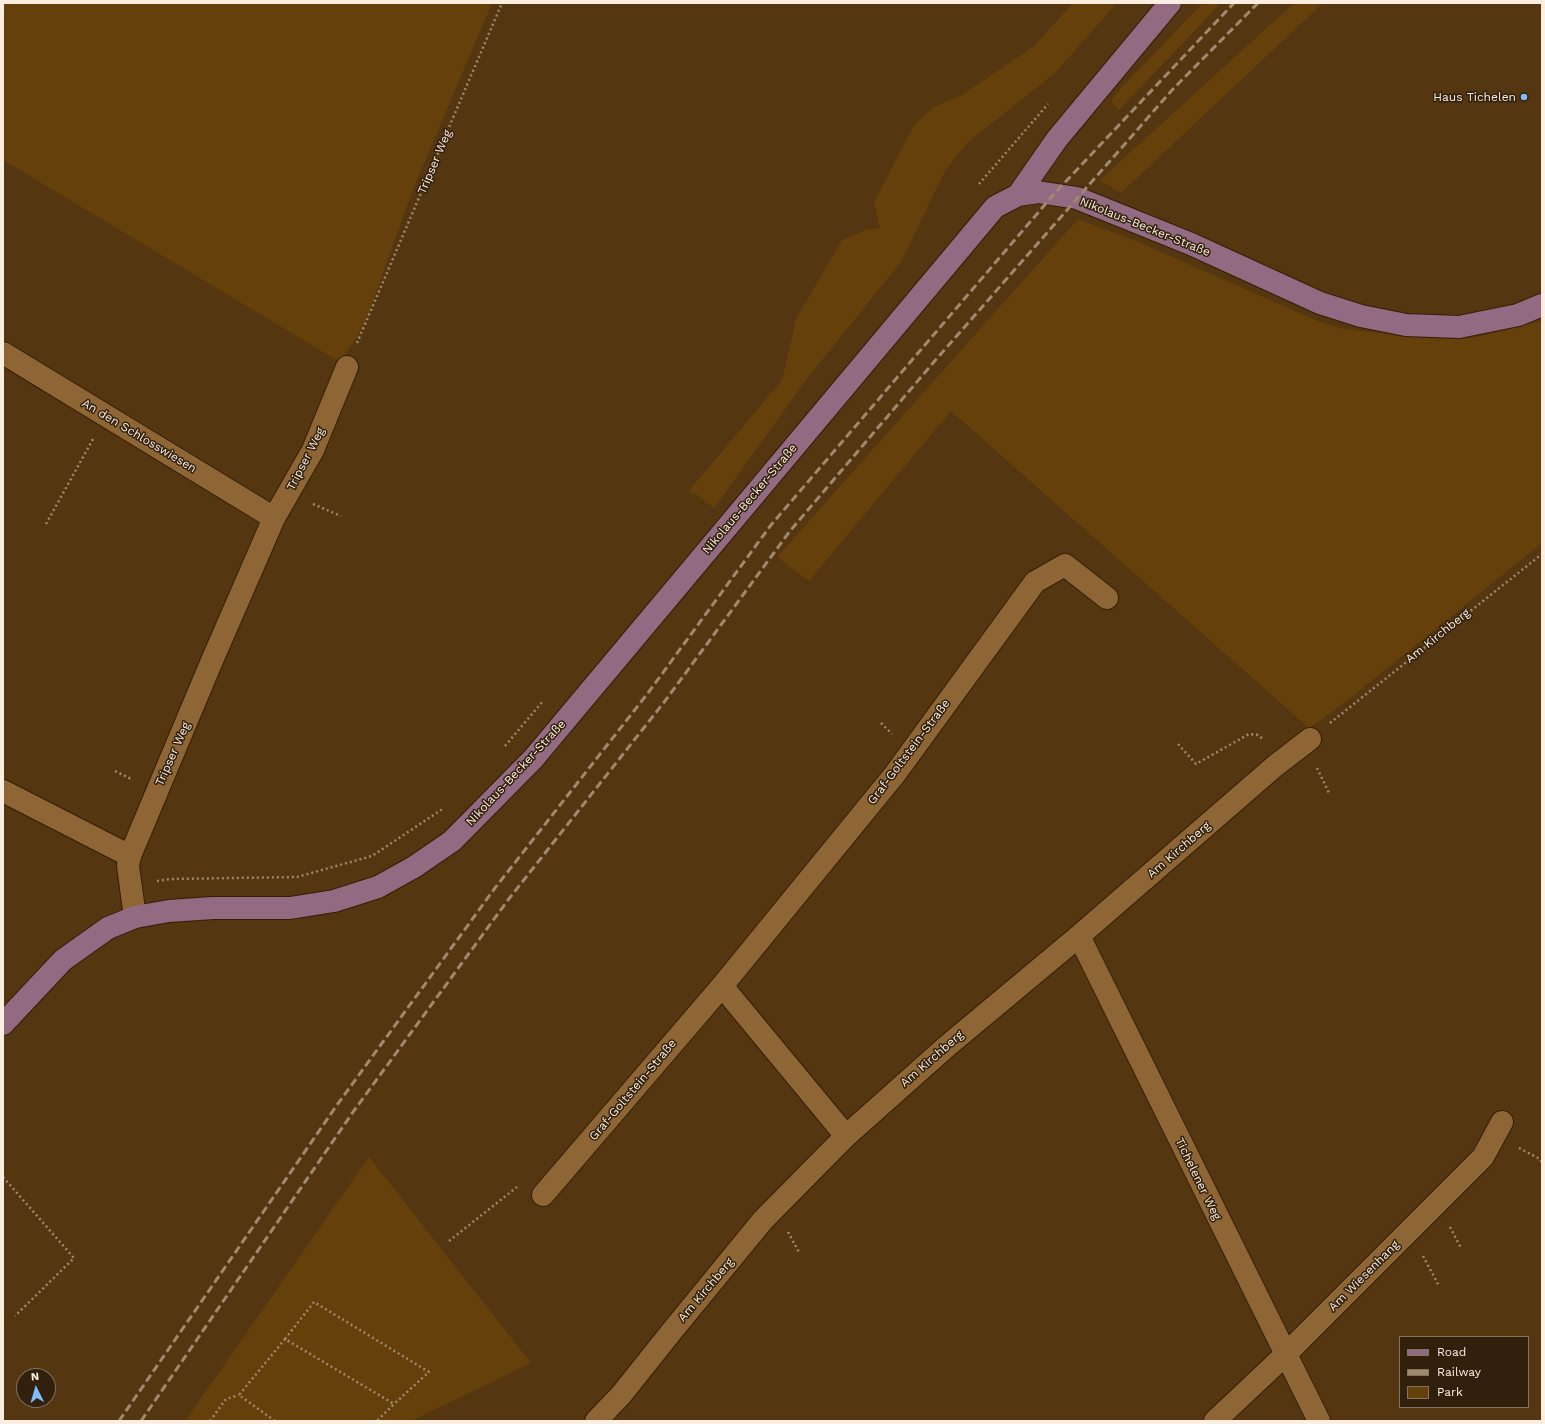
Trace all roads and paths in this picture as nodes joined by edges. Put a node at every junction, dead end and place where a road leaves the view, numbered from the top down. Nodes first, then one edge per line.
1 (502, 3) edge
2 (1170, 3) edge
3 (1052, 99) dead end
4 (975, 189) dead end
5 (1018, 195) junction
6 (1542, 305) edge
7 (3, 353) edge
8 (347, 367) joint
9 (106, 416) junction
10 (274, 518) junction
11 (46, 524) dead end
12 (1542, 554) edge
13 (1107, 598) dead end
14 (548, 696) dead end
15 (1335, 719) dead end
16 (1258, 735) dead end
17 (1310, 739) dead end
18 (1178, 744) dead end
19 (501, 750) dead end
20 (3, 791) edge
21 (445, 807) dead end
22 (130, 856) junction
23 (130, 885) junction
24 (135, 917) junction
25 (1079, 936) junction
26 (722, 986) junction
27 (3, 1024) edge
28 (1502, 1122) dead end
29 (846, 1136) junction
30 (3, 1177) edge
31 (520, 1185) dead end
32 (543, 1195) dead end
33 (1410, 1230) junction
34 (449, 1241) dead end
35 (1439, 1286) dead end
36 (15, 1316) dead end
37 (285, 1339) junction
38 (1285, 1355) junction
39 (239, 1395) junction
40 (394, 1404) junction
41 (210, 1421) edge
42 (275, 1421) edge
43 (377, 1421) edge
44 (596, 1421) edge
45 (1215, 1421) edge
46 (1319, 1421) edge

1 - 8 path, Tripser Weg
2 - 5 main road
3 - 4 path
5 - 6 main road, Nikolaus-Becker-Straße
5 - 24 main road, Nikolaus-Becker-Straße
7 - 9 street, An den Schlosswiesen
8 - 10 street, Tripser Weg
9 - 10 street, An den Schlosswiesen
9 - 11 path
10 - 22 street, Tripser Weg
12 - 15 path, Am Kirchberg
13 - 26 street, Graf-Goltstein-Straße
14 - 19 path
16 - 18 path
17 - 25 street, Am Kirchberg
20 - 22 street
21 - 23 path
22 - 23 street, Tripser Weg
23 - 24 street, Tripser Weg
24 - 27 main road, Nikolaus-Becker-Straße
25 - 29 street, Am Kirchberg
25 - 38 street, Tichelener Weg
26 - 29 street
26 - 32 street, Graf-Goltstein-Straße
28 - 33 street, Am Wiesenhang
29 - 44 street, Am Kirchberg
30 - 36 path
31 - 34 path
33 - 35 path
33 - 38 street, Am Wiesenhang
37 - 39 path
37 - 40 path
37 - 40 path
38 - 45 street, Am Wiesenhang
38 - 46 street, Tichelener Weg
39 - 41 path
39 - 42 path
40 - 43 path

